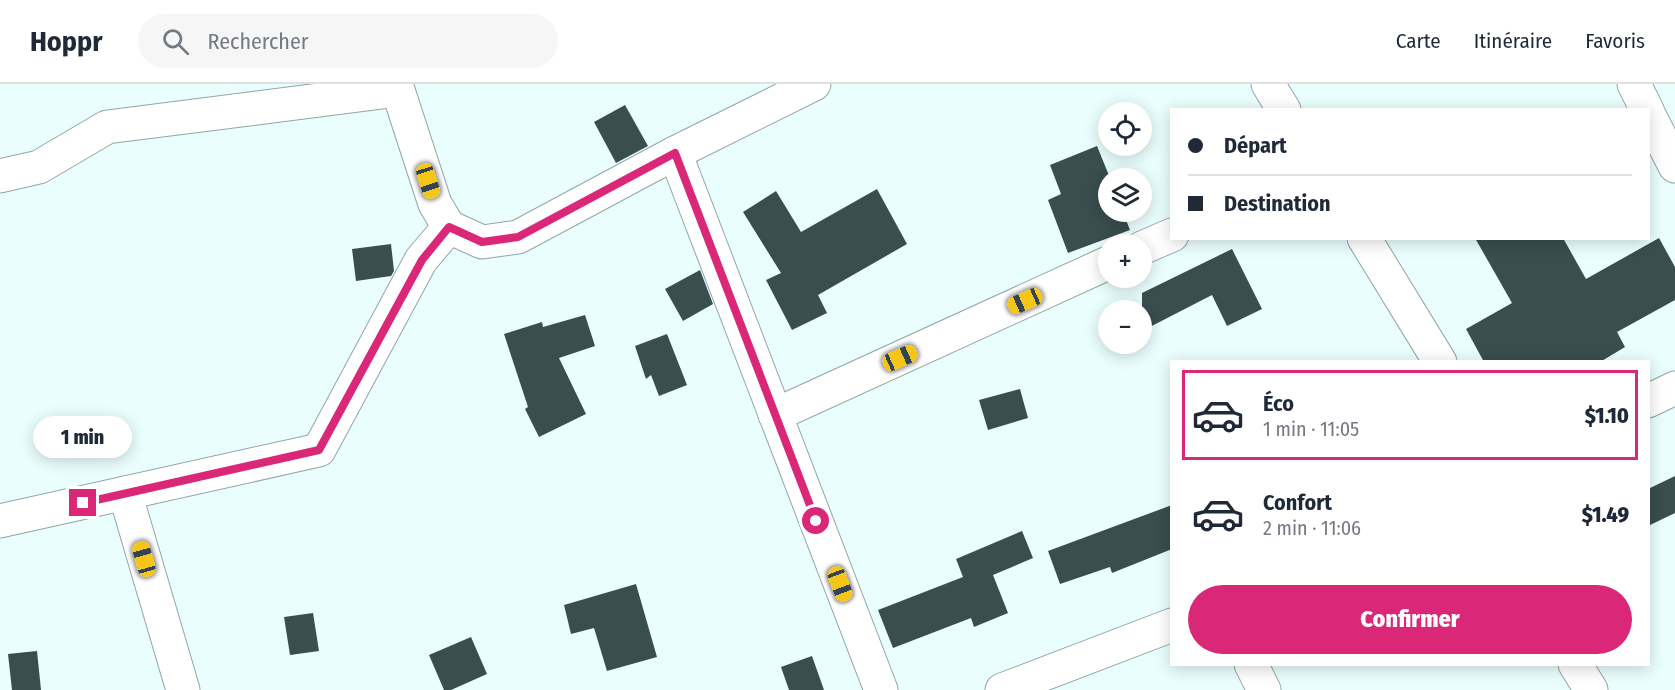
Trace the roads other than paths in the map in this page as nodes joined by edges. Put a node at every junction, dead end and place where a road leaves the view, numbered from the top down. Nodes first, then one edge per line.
1 (814, 84) edge
2 (1268, 84) edge
3 (1634, 84) edge
4 (397, 87) edge
5 (252, 96) edge
6 (1283, 108) edge
7 (1646, 108) edge
8 (1650, 115) edge
9 (675, 153) junction
10 (1675, 166) edge
11 (0, 176) edge
12 (449, 227) junction
13 (1170, 236) edge
14 (1365, 240) edge
15 (1152, 244) edge
16 (1098, 269) edge
17 (1439, 360) edge
18 (1675, 387) edge
19 (1650, 400) edge
20 (776, 415) junction
21 (125, 493) junction
22 (0, 521) edge
23 (1170, 626) edge
24 (1252, 666) edge
25 (1576, 666) edge
26 (183, 690) edge
27 (881, 690) edge
28 (1002, 690) edge
29 (1264, 690) edge
30 (1591, 690) edge

1 - 9 street
2 - 6 street
3 - 7 street
4 - 5 street
4 - 12 street
5 - 11 street
8 - 10 street
9 - 12 street
9 - 20 street
12 - 21 street
13 - 15 street
14 - 17 street
16 - 20 street
18 - 19 street
20 - 27 street
21 - 22 street
21 - 26 street
23 - 28 street
24 - 29 street
25 - 30 street

